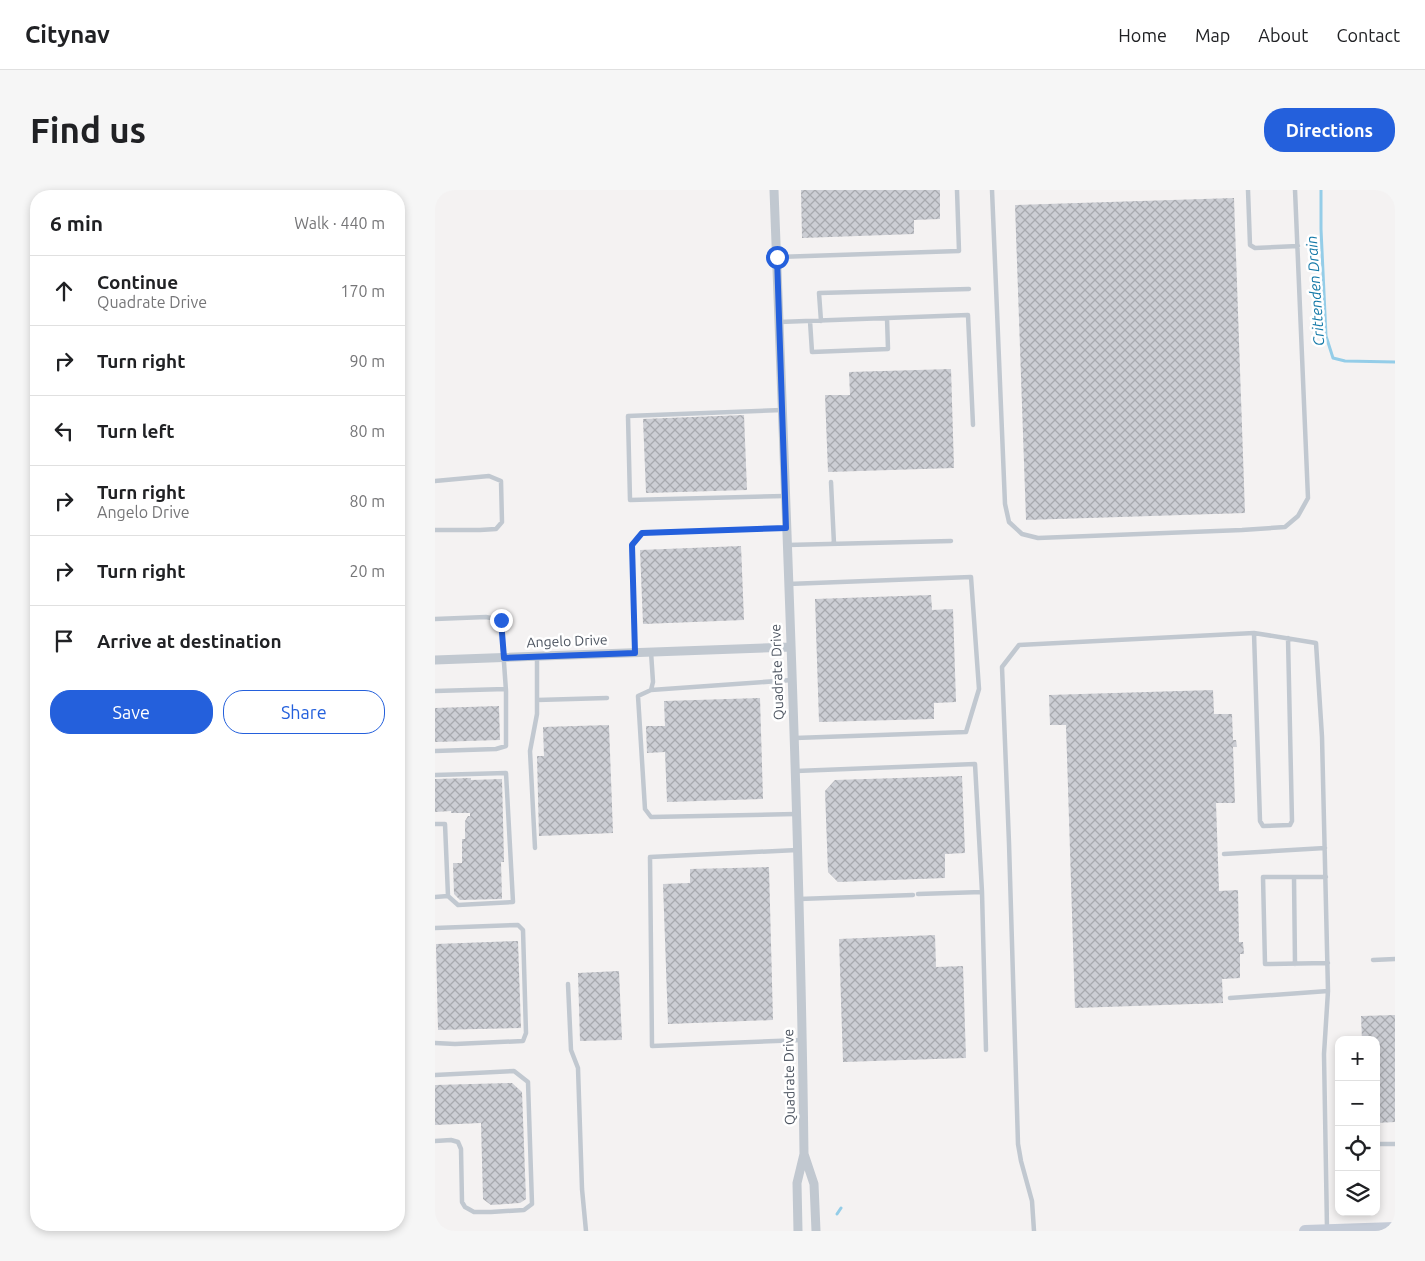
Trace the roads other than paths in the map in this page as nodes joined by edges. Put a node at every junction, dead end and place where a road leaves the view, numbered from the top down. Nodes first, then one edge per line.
1 (774, 190) edge
2 (957, 190) edge
3 (992, 190) edge
4 (1248, 190) edge
5 (1295, 190) edge
6 (1297, 246) junction
7 (777, 257) junction
8 (969, 289) dead end
9 (887, 318) junction
10 (810, 321) junction
11 (821, 321) junction
12 (779, 322) junction
13 (782, 410) junction
14 (973, 425) dead end
15 (435, 481) edge
16 (831, 482) dead end
17 (785, 496) junction
18 (786, 528) junction
19 (435, 530) edge
20 (951, 541) dead end
21 (834, 544) junction
22 (787, 545) junction
23 (788, 584) junction
24 (435, 619) edge
25 (1254, 633) junction
26 (1288, 638) junction
27 (791, 647) junction
28 (651, 652) junction
29 (635, 653) junction
30 (537, 656) junction
31 (504, 658) junction
32 (435, 660) edge
33 (792, 680) junction
34 (506, 689) junction
35 (651, 690) junction
36 (435, 691) edge
37 (607, 698) dead end
38 (537, 700) junction
39 (793, 738) junction
40 (435, 750) edge
41 (794, 771) junction
42 (435, 774) edge
43 (795, 814) junction
44 (435, 824) edge
45 (535, 848) dead end
46 (1325, 848) junction
47 (797, 850) junction
48 (1224, 854) dead end
49 (1294, 877) junction
50 (1325, 877) junction
51 (982, 892) junction
52 (448, 896) junction
53 (435, 897) edge
54 (798, 899) junction
55 (435, 928) edge
56 (1395, 959) edge
57 (1373, 960) dead end
58 (1328, 963) junction
59 (1295, 964) junction
60 (568, 984) dead end
61 (1329, 991) junction
62 (1230, 998) dead end
63 (802, 1040) junction
64 (435, 1043) edge
65 (986, 1050) dead end
66 (435, 1075) edge
67 (435, 1141) edge
68 (1380, 1144) edge
69 (1395, 1144) edge
70 (804, 1154) junction
71 (1395, 1228) edge
72 (1327, 1230) edge
73 (586, 1231) edge
74 (798, 1231) edge
75 (816, 1231) edge
76 (1034, 1231) edge
77 (1305, 1231) edge

1 - 7 street, Quadrate Drive
2 - 7 lane
3 - 6 lane
4 - 6 lane
5 - 6 lane
7 - 12 street, Quadrate Drive
8 - 11 lane
9 - 10 lane
9 - 11 lane
9 - 14 lane
10 - 11 lane
10 - 12 lane
12 - 13 street, Quadrate Drive
13 - 17 street, Quadrate Drive
13 - 17 lane
15 - 19 lane
16 - 21 lane
17 - 18 street, Quadrate Drive
18 - 22 street, Quadrate Drive
18 - 29 lane
20 - 21 lane
21 - 22 lane
22 - 23 street, Quadrate Drive
23 - 27 street, Quadrate Drive
23 - 39 lane
24 - 31 lane
25 - 26 lane
25 - 26 lane
25 - 76 lane
26 - 46 lane
27 - 28 street, Angelo Drive
27 - 33 street, Quadrate Drive
28 - 29 street, Angelo Drive
28 - 35 lane
29 - 30 street, Angelo Drive
30 - 31 street, Angelo Drive
30 - 38 lane
31 - 32 street, Angelo Drive
31 - 34 lane
33 - 35 lane
33 - 39 street, Quadrate Drive
34 - 36 lane
34 - 40 lane
35 - 43 lane
37 - 38 lane
38 - 45 lane
39 - 41 street, Quadrate Drive
41 - 43 street, Quadrate Drive
41 - 51 lane
42 - 52 lane
43 - 47 street, Quadrate Drive
44 - 52 lane
46 - 48 lane
46 - 50 lane
47 - 54 street, Quadrate Drive
47 - 63 lane
49 - 50 lane
49 - 59 lane
49 - 59 lane
50 - 58 lane
51 - 54 lane
51 - 65 lane
52 - 53 lane
54 - 63 street, Quadrate Drive
55 - 64 lane
56 - 57 lane
58 - 59 lane
58 - 61 lane
60 - 73 lane
61 - 62 lane
61 - 72 lane
63 - 70 street, Quadrate Drive
66 - 67 lane
68 - 69 lane
70 - 74 street, Quadrate Drive
70 - 75 street, Quadrate Drive
71 - 72 main road
72 - 77 main road

